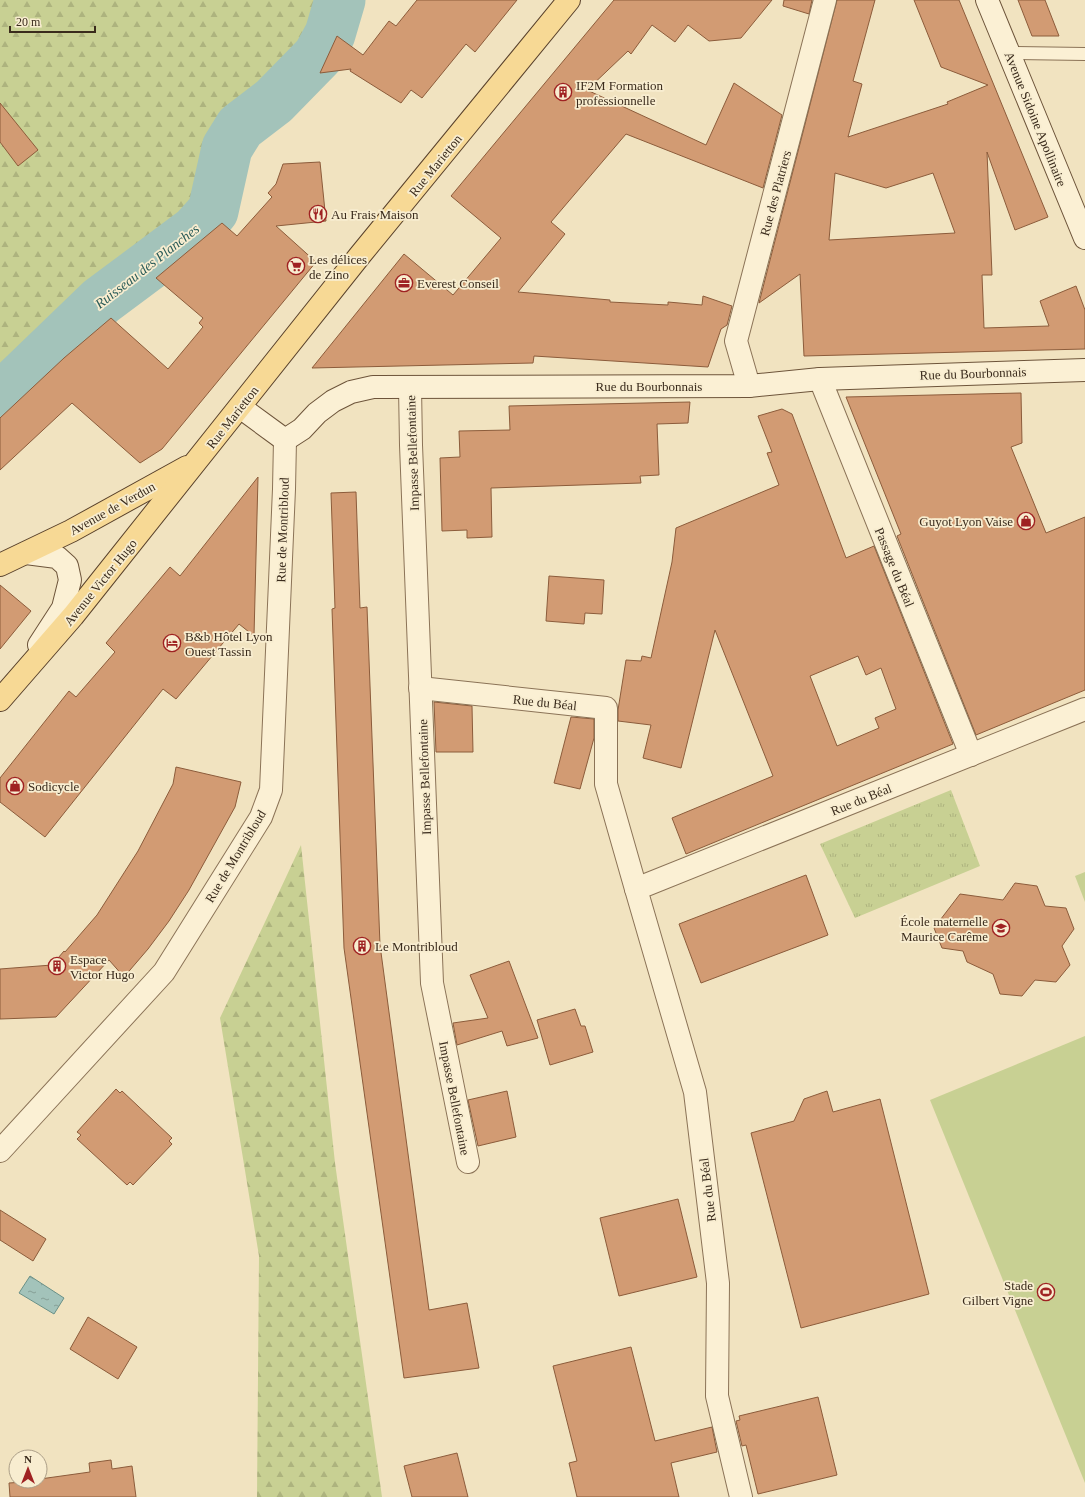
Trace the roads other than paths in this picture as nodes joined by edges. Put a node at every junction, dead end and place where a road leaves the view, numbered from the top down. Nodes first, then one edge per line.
1 (568, 0) edge
2 (825, 0) edge
3 (987, 0) edge
4 (1009, 53) junction
5 (1085, 54) edge
6 (1085, 238) edge
7 (1085, 370) edge
8 (820, 379) junction
9 (749, 386) junction
10 (410, 387) junction
11 (240, 407) junction
12 (285, 440) junction
13 (197, 462) junction
14 (26, 553) junction
15 (0, 564) edge
16 (420, 688) junction
17 (5, 695) edge
18 (1085, 709) edge
19 (971, 754) junction
20 (636, 889) junction
21 (0, 1151) edge
22 (468, 1162) dead end
23 (741, 1497) edge

1 - 11 main road, Rue Marietton
2 - 9 street, Rue des Platriers
3 - 4 street, Avenue Sidoine Apollinaire
4 - 5 lane
4 - 6 street, Avenue Sidoine Apollinaire
7 - 8 street, Rue du Bourbonnais
8 - 9 street, Rue du Bourbonnais
8 - 19 street, Passage du Béal
9 - 10 street, Rue du Bourbonnais
10 - 12 street, Rue du Bourbonnais
10 - 16 street, Impasse Bellefontaine
11 - 12 street
11 - 13 main road, Rue Marietton
12 - 21 street, Rue de Montribloud
13 - 14 main road, Avenue de Verdun
13 - 17 main road, Avenue Victor Hugo
14 - 15 main road, Avenue de Verdun
14 - 17 street
16 - 20 street, Rue du Béal
16 - 22 street, Impasse Bellefontaine
18 - 19 street, Rue du Béal
19 - 20 street, Rue du Béal
20 - 23 street, Rue du Béal

